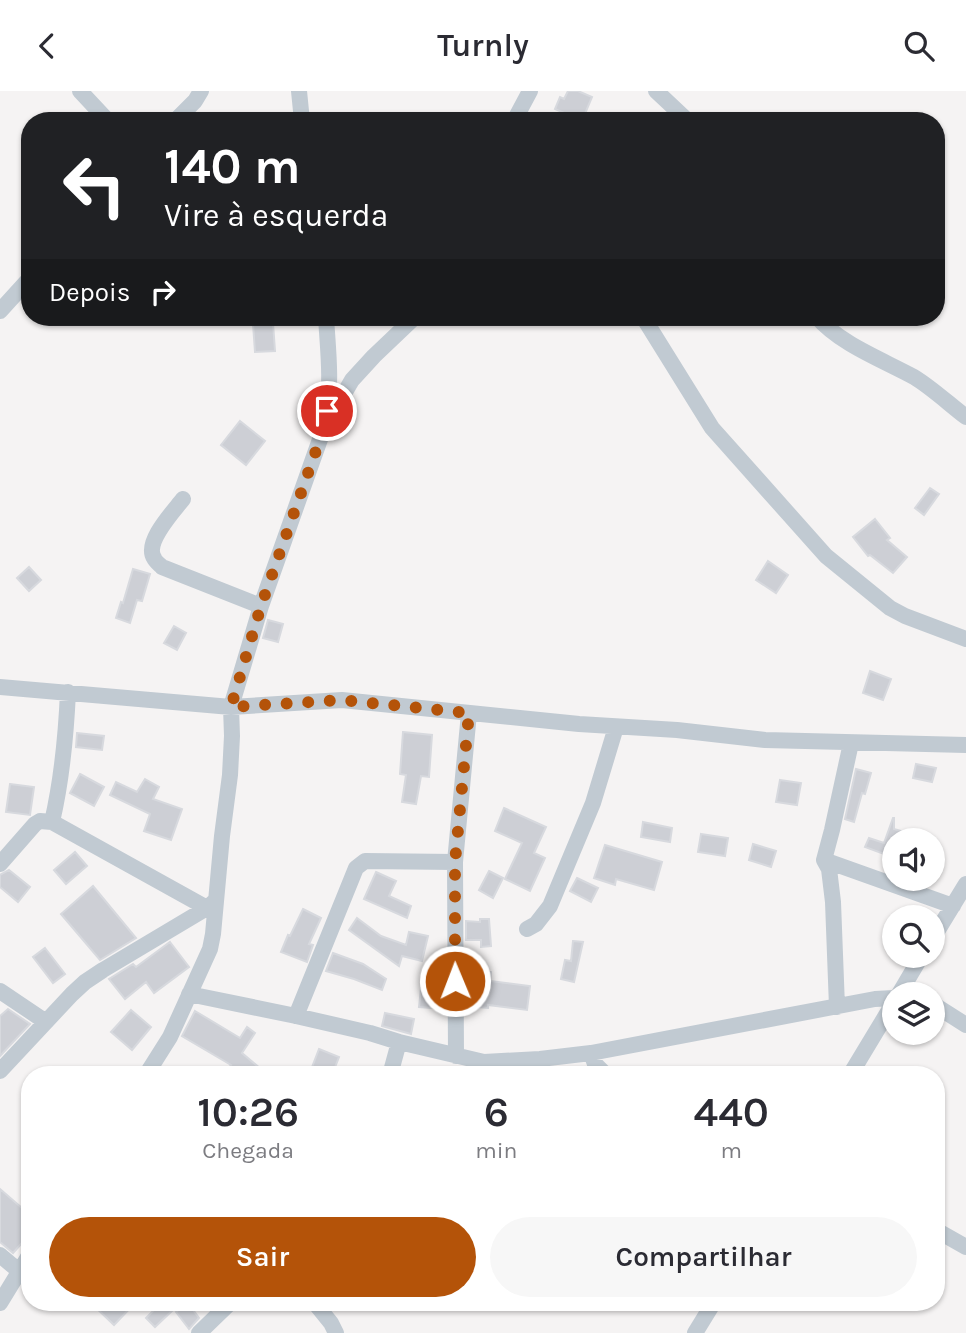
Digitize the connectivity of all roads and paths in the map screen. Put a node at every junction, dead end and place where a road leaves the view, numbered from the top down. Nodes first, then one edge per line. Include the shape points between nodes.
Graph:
1 (80, 91) edge
2 (201, 91) edge
3 (299, 91) edge
4 (530, 91) edge
5 (656, 91) edge
6 (100, 112) edge
7 (184, 112) edge
8 (301, 112) edge
9 (518, 112) edge
10 (678, 112) edge
11 (21, 288) edge
12 (0, 311) edge
13 (326, 326) edge
14 (406, 326) edge
15 (649, 326) edge
16 (826, 326) edge
17 (966, 417) edge
18 (324, 428) junction
19 (183, 499) dead end
20 (261, 606) junction
21 (966, 639) edge
22 (0, 687) edge
23 (68, 692) junction
24 (231, 707) junction
25 (469, 713) junction
26 (616, 727) junction
27 (851, 743) junction
28 (966, 745) edge
29 (52, 822) junction
30 (824, 860) junction
31 (455, 862) junction
32 (0, 864) edge
33 (966, 884) edge
34 (212, 904) junction
35 (953, 906) junction
36 (945, 919) edge
37 (527, 929) dead end
38 (0, 991) edge
39 (189, 994) junction
40 (882, 998) edge
41 (836, 1007) junction
42 (945, 1012) edge
43 (296, 1016) junction
44 (46, 1022) junction
45 (966, 1025) edge
46 (882, 1026) edge
47 (399, 1042) junction
48 (591, 1053) junction
49 (456, 1056) junction
50 (152, 1066) edge
51 (392, 1066) edge
52 (478, 1066) edge
53 (495, 1066) edge
54 (597, 1066) edge
55 (856, 1066) edge
56 (0, 1070) edge
57 (945, 1235) edge
58 (966, 1247) edge
59 (0, 1255) edge
60 (21, 1268) edge
61 (19, 1271) junction
62 (0, 1303) edge
63 (222, 1311) edge
64 (321, 1311) edge
65 (709, 1311) edge
66 (199, 1333) edge
67 (336, 1333) edge
68 (695, 1333) edge

1 - 6 street
2 - 7 street
3 - 8 street
4 - 9 street
5 - 10 street
11 - 12 street
13 - 18 street via 330,393
14 - 18 street via 352,380
15 - 21 street via 712,428 826,556 890,608
16 - 17 street via 922,382
18 - 20 street
19 - 20 street via 154,539 154,560
20 - 24 street
22 - 23 street
23 - 24 street
23 - 29 street
24 - 25 street via 342,700
24 - 34 street via 230,775
25 - 26 street
25 - 31 street
26 - 27 street
26 - 37 street via 593,803 550,906 536,925
27 - 28 street
27 - 30 street
29 - 32 street via 35,824
29 - 34 street
30 - 35 street
30 - 41 street via 833,902
31 - 43 street via 365,861 356,868
31 - 49 street
33 - 35 street
34 - 39 street via 213,934
34 - 44 street via 103,969
35 - 36 street
38 - 44 street
39 - 43 street
39 - 50 street
40 - 41 street
41 - 48 street
42 - 45 street
43 - 47 street
44 - 56 street
46 - 55 street
47 - 49 street
47 - 51 street
48 - 53 street
48 - 54 street
49 - 52 street
57 - 58 street
59 - 61 street
60 - 61 street
61 - 62 street
63 - 66 street
64 - 67 street
65 - 68 street

